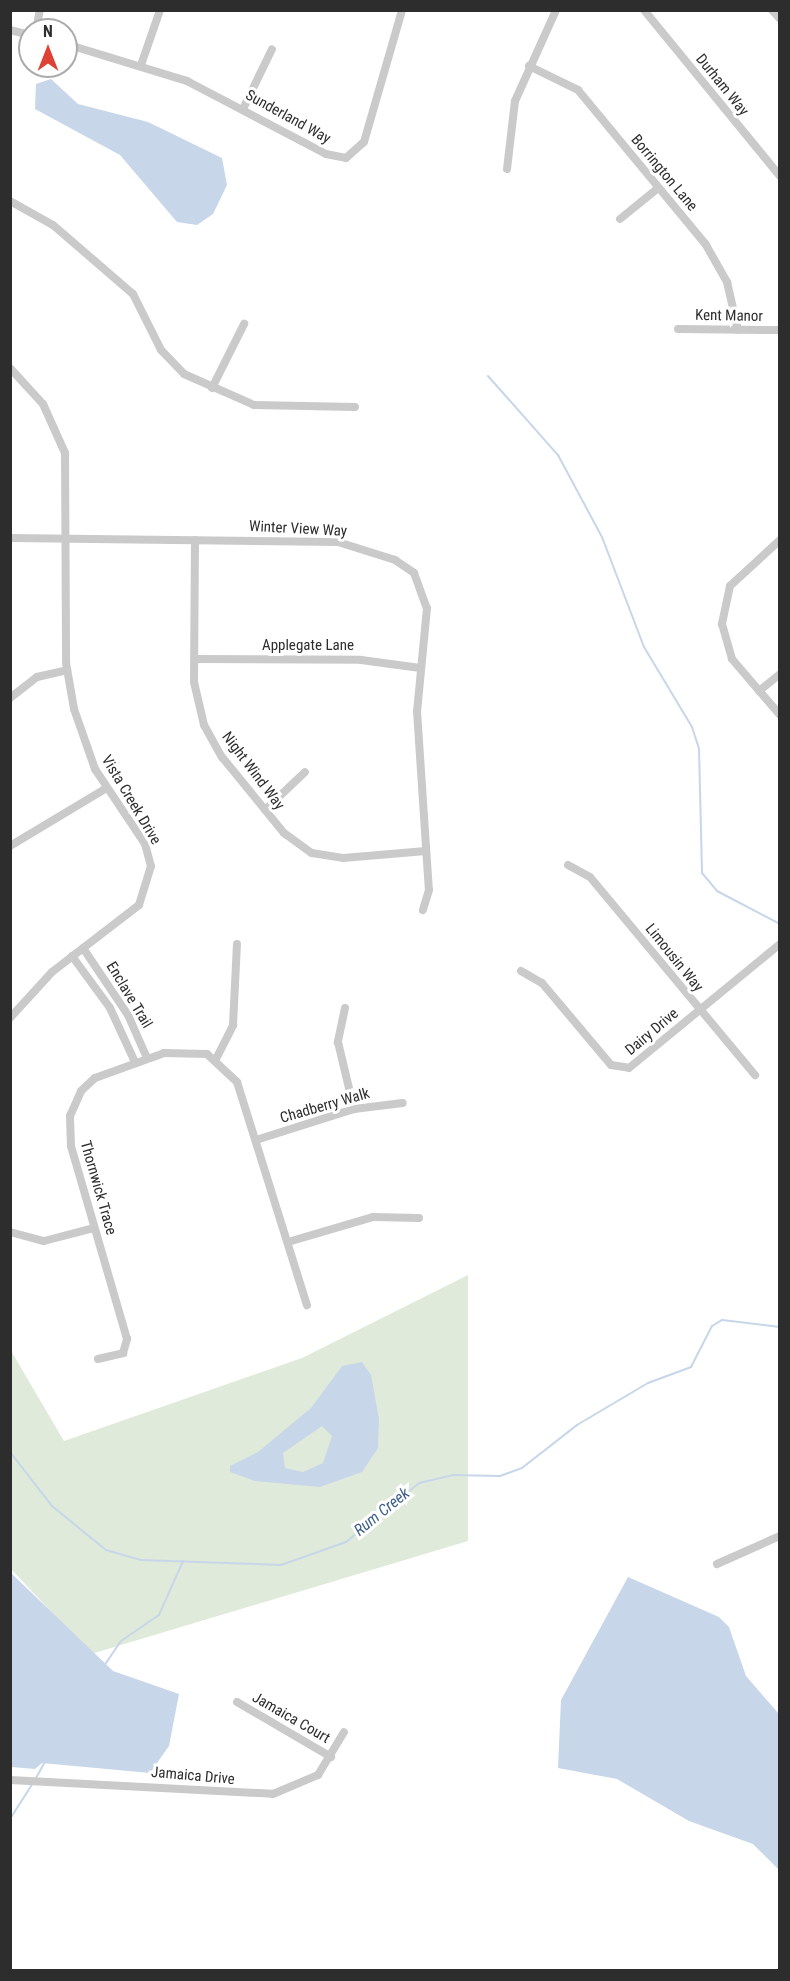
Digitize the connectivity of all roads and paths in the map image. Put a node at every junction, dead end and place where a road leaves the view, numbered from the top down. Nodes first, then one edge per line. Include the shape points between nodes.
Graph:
1 (160, 10) edge
2 (402, 10) edge
3 (556, 10) edge
4 (644, 10) edge
5 (772, 10) edge
6 (780, 19) edge
7 (78, 47) edge
8 (272, 49) dead end
9 (141, 65) junction
10 (529, 66) junction
11 (244, 107) junction
12 (507, 170) dead end
13 (780, 176) edge
14 (658, 188) junction
15 (10, 201) edge
16 (620, 219) dead end
17 (244, 324) dead end
18 (678, 329) dead end
19 (738, 330) junction
20 (780, 330) edge
21 (10, 368) edge
22 (212, 388) junction
23 (355, 407) dead end
24 (10, 538) edge
25 (68, 538) junction
26 (195, 540) junction
27 (780, 540) edge
28 (195, 659) junction
29 (420, 668) junction
30 (67, 670) junction
31 (780, 674) edge
32 (759, 691) junction
33 (10, 698) edge
34 (780, 716) edge
35 (305, 772) dead end
36 (105, 789) junction
37 (265, 810) junction
38 (10, 846) edge
39 (426, 851) junction
40 (568, 865) dead end
41 (423, 910) dead end
42 (237, 944) dead end
43 (780, 944) edge
44 (83, 948) junction
45 (72, 956) junction
46 (521, 971) dead end
47 (119, 1000) junction
48 (110, 1008) junction
49 (345, 1008) dead end
50 (699, 1010) junction
51 (10, 1018) edge
52 (147, 1058) junction
53 (216, 1059) junction
54 (135, 1062) junction
55 (755, 1075) dead end
56 (403, 1103) dead end
57 (354, 1109) junction
58 (256, 1140) junction
59 (419, 1218) dead end
60 (94, 1228) junction
61 (10, 1232) edge
62 (288, 1242) junction
63 (307, 1305) dead end
64 (98, 1359) dead end
65 (780, 1536) edge
66 (717, 1564) dead end
67 (237, 1702) dead end
68 (344, 1731) dead end
69 (331, 1756) junction
70 (10, 1780) edge

1 - 9 street
2 - 11 street, Sunderland Way via 364,142 355,153 331,156
3 - 10 street
4 - 13 street, Durham Way
5 - 6 street
7 - 9 street, Sunderland Way
8 - 11 street
9 - 11 street, Sunderland Way
10 - 12 street via 512,114
10 - 14 street, Borrington Lane via 578,90
14 - 16 street
14 - 19 street, Borrington Lane via 722,270
15 - 22 street via 53,225 125,286 139,302 167,359
17 - 22 street
18 - 19 street, Kent Manor
19 - 20 street, Kent Manor
21 - 25 street, Vista Creek Drive via 43,404 63,446
22 - 23 street via 259,406
24 - 25 street, Winter View Way
25 - 26 street, Winter View Way
25 - 30 street, Vista Creek Drive
26 - 28 street, Night Wind Way
26 - 29 street, Winter View Way via 338,542 405,565 418,577 427,602
27 - 32 street via 738,575 722,610 726,648
28 - 29 street, Applegate Lane via 361,660
28 - 37 street, Night Wind Way via 196,696 209,736
29 - 39 street, Winter View Way via 417,725
30 - 33 street via 37,677
30 - 36 street, Vista Creek Drive via 83,738
31 - 32 street
32 - 34 street
35 - 37 street
36 - 38 street
36 - 44 street, Vista Creek Drive via 148,849 151,879 139,905
37 - 39 street, Night Wind Way via 291,840 321,856
39 - 41 street, Winter View Way via 429,897
40 - 50 street, Limousin Way via 590,877
42 - 53 street via 233,1024
43 - 50 street, Dairy Drive
44 - 45 street, Vista Creek Drive
44 - 47 street, Enclave Trail
45 - 48 street, Enclave Trail
45 - 51 street, Vista Creek Drive
46 - 50 street, Dairy Drive via 542,983 616,1068 629,1068
47 - 48 street
47 - 52 street, Enclave Trail
48 - 54 street, Enclave Trail
49 - 57 street via 338,1042
50 - 55 street, Limousin Way
52 - 53 street, Thornwick Trace via 187,1050
52 - 54 street, Thornwick Trace
53 - 58 street via 239,1086
54 - 60 street, Thornwick Trace via 88,1083 70,1116 71,1146
56 - 57 street, Chadberry Walk
57 - 58 street, Chadberry Walk
58 - 62 street
59 - 62 street via 373,1217
60 - 61 street via 44,1241
60 - 64 street, Thornwick Trace via 127,1339 123,1353
62 - 63 street
65 - 66 street
67 - 69 street, Jamaica Court
68 - 69 street, Jamaica Drive
69 - 70 street, Jamaica Drive via 304,1785 273,1794

